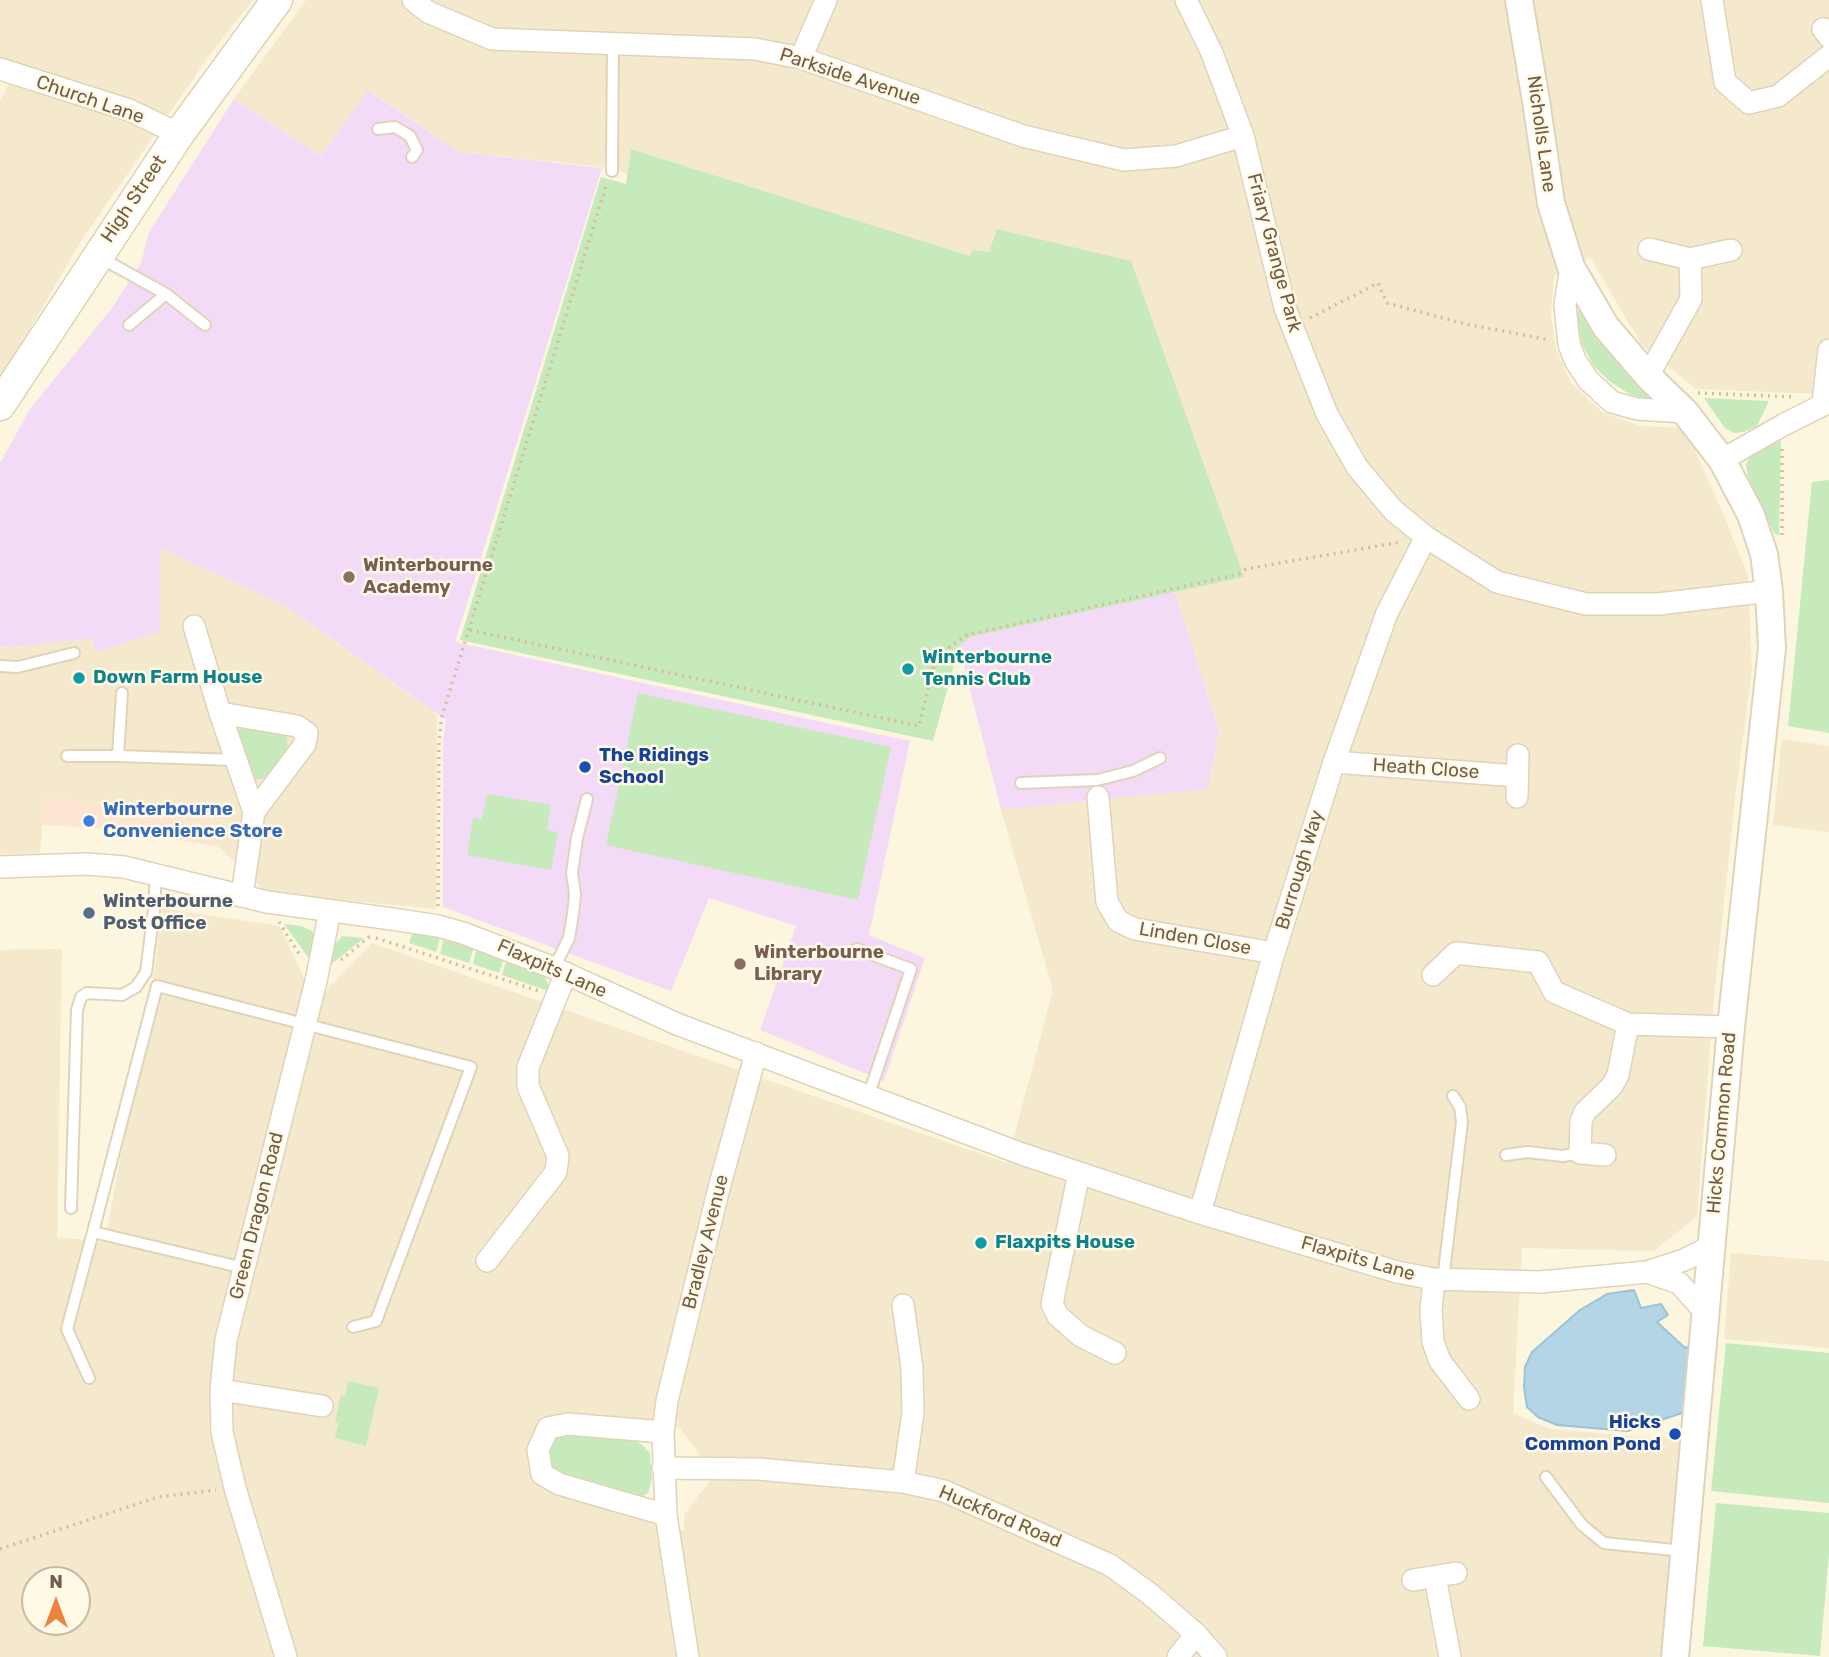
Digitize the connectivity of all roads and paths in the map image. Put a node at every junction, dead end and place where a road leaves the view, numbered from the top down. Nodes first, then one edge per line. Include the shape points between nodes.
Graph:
1 (277, 0) edge
2 (412, 0) edge
3 (826, 0) edge
4 (1186, 0) edge
5 (1518, 0) edge
6 (1712, 0) edge
7 (612, 43) junction
8 (1829, 57) edge
9 (801, 58) junction
10 (0, 69) edge
11 (378, 129) dead end
12 (179, 134) junction
13 (1243, 136) junction
14 (412, 156) dead end
15 (612, 171) joint
16 (1649, 249) dead end
17 (1731, 250) dead end
18 (97, 255) junction
19 (1690, 259) junction
20 (1571, 267) junction
21 (166, 294) junction
22 (129, 325) dead end
23 (205, 325) dead end
24 (1293, 327) junction
25 (1569, 344) junction
26 (1829, 350) edge
27 (1656, 384) junction
28 (1826, 403) edge
29 (0, 405) edge
30 (1685, 412) junction
31 (1783, 425) junction
32 (1722, 460) junction
33 (1426, 537) junction
34 (1763, 554) junction
35 (1769, 591) junction
36 (194, 626) dead end
37 (470, 630) junction
38 (74, 653) dead end
39 (0, 666) edge
40 (122, 693) dead end
41 (220, 713) junction
42 (67, 756) dead end
43 (118, 756) junction
44 (1160, 758) dead end
45 (236, 760) junction
46 (1334, 762) junction
47 (1517, 776) dead end
48 (1021, 783) dead end
49 (1098, 788) junction
50 (587, 799) dead end
51 (254, 812) junction
52 (0, 867) edge
53 (156, 874) junction
54 (242, 896) junction
55 (328, 922) junction
56 (438, 926) junction
57 (857, 949) dead end
58 (1274, 953) junction
59 (560, 971) junction
60 (1433, 975) dead end
61 (557, 997) junction
62 (305, 1024) junction
63 (1628, 1024) junction
64 (1731, 1027) junction
65 (756, 1054) junction
66 (1452, 1096) dead end
67 (867, 1097) junction
68 (1580, 1153) junction
69 (1506, 1155) dead end
70 (1605, 1155) dead end
71 (1079, 1173) junction
72 (71, 1208) dead end
73 (1200, 1213) junction
74 (93, 1232) junction
75 (1710, 1247) junction
76 (487, 1261) dead end
77 (244, 1268) junction
78 (1647, 1272) junction
79 (1439, 1279) junction
80 (1705, 1312) junction
81 (898, 1318) dead end
82 (353, 1327) dead end
83 (1115, 1353) dead end
84 (89, 1378) dead end
85 (220, 1390) junction
86 (1469, 1399) dead end
87 (321, 1406) dead end
88 (663, 1432) junction
89 (663, 1468) junction
90 (1546, 1477) dead end
91 (903, 1482) junction
92 (236, 1488) junction
93 (666, 1515) junction
94 (0, 1549) edge
95 (1684, 1551) junction
96 (1413, 1580) dead end
97 (1196, 1634) junction
98 (286, 1657) edge
99 (688, 1657) edge
100 (1178, 1657) edge
101 (1216, 1657) edge
102 (1450, 1657) edge
103 (1675, 1657) edge

1 - 12 main road, High Street
2 - 7 street, Parkside Avenue via 428,12 492,39
3 - 9 street
4 - 13 street, Friary Grange Park
5 - 20 street, Nicholls Lane via 1551,203
6 - 8 street via 1725,82 1749,103 1778,96
7 - 9 street, Parkside Avenue via 755,49
7 - 15 lane
9 - 13 street, Parkside Avenue via 1023,136 1124,160 1176,156
10 - 12 street, Church Lane via 129,110
11 - 14 lane via 395,127 410,136 417,150
12 - 18 main road, High Street
13 - 24 street, Friary Grange Park
15 - 37 path
16 - 19 street
17 - 19 street
18 - 21 lane
18 - 29 main road, High Street
19 - 27 street via 1691,299
20 - 25 street, Nicholls Lane via 1565,305
20 - 27 street, Nicholls Lane via 1606,327
21 - 22 lane
21 - 23 lane
24 - 25 path via 1378,284 1387,303
24 - 33 street, Friary Grange Park via 1327,414 1357,467 1393,510
25 - 30 street, Nicholls Lane via 1588,380 1612,402 1637,409
26 - 28 street
27 - 28 path
27 - 30 street, Nicholls Lane
28 - 31 street
30 - 32 street, Nicholls Lane
31 - 32 street
31 - 34 path via 1782,537
32 - 34 street, Nicholls Lane via 1751,515
33 - 35 street, Friary Grange Park via 1497,582 1586,604 1658,604
33 - 37 path via 1246,569 967,635 936,656 919,726
33 - 46 street, Burrough Way via 1387,613
34 - 35 street, Nicholls Lane
35 - 64 street, Hicks Common Road via 1772,649
36 - 41 street
37 - 56 path via 442,716 439,740
38 - 39 lane via 18,667
40 - 43 lane
41 - 45 street
41 - 51 street via 297,726 307,733 305,744
42 - 43 lane
43 - 45 lane
44 - 49 lane
45 - 51 street
46 - 47 street, Heath Close
46 - 58 street, Burrough Way
48 - 49 lane
49 - 58 street, Linden Close via 1107,902 1118,921 1135,929
50 - 59 lane via 572,873 575,894 569,939
51 - 54 street
52 - 53 street, Flaxpits Lane via 88,864
53 - 54 street, Flaxpits Lane
53 - 72 lane via 146,972 136,987 122,995 87,993 76,1010
54 - 55 street, Flaxpits Lane
55 - 56 street, Flaxpits Lane
55 - 61 path
55 - 62 street, Green Dragon Road
56 - 59 street, Flaxpits Lane
57 - 67 lane via 911,969
58 - 73 street, Burrough Way
59 - 61 street
59 - 65 street, Flaxpits Lane
60 - 63 street via 1456,953 1538,962 1554,992
61 - 76 street via 528,1067 528,1086 558,1156 556,1172
62 - 74 lane via 157,986
62 - 77 street, Green Dragon Road
62 - 82 lane via 471,1067 376,1321
63 - 64 street
63 - 68 street via 1618,1075 1581,1121
64 - 75 street, Hicks Common Road
65 - 67 street, Flaxpits Lane
65 - 88 street, Bradley Avenue via 706,1241
66 - 79 lane via 1460,1107 1462,1122
67 - 71 street, Flaxpits Lane
68 - 69 lane
68 - 70 street
71 - 73 street, Flaxpits Lane
71 - 83 street via 1052,1304 1058,1316 1081,1336
73 - 79 street, Flaxpits Lane via 1397,1272
74 - 77 lane
74 - 84 lane via 66,1329
75 - 78 street, Flaxpits Lane
75 - 80 street, Hicks Common Road
77 - 85 street, Green Dragon Road via 226,1340
78 - 79 street, Flaxpits Lane via 1540,1282
78 - 80 street, Flaxpits Lane via 1679,1283
79 - 86 street via 1431,1310 1433,1342 1440,1361
80 - 95 street, Hicks Common Road
81 - 91 street via 912,1368 913,1413
85 - 87 street
85 - 92 street, Green Dragon Road via 222,1432
88 - 89 street, Bradley Avenue
88 - 93 street via 568,1423 548,1428 538,1450 542,1474 559,1485
89 - 91 street, Huckford Road via 758,1469
89 - 93 street, Bradley Avenue
90 - 95 lane via 1582,1525 1604,1543
91 - 97 street, Huckford Road via 944,1491 1110,1565
92 - 94 path via 158,1497
92 - 98 street, Green Dragon Road
93 - 99 street, Bradley Avenue
95 - 103 street, Hicks Common Road
96 - 102 street via 1446,1575
97 - 100 street
97 - 101 street, Huckford Road

